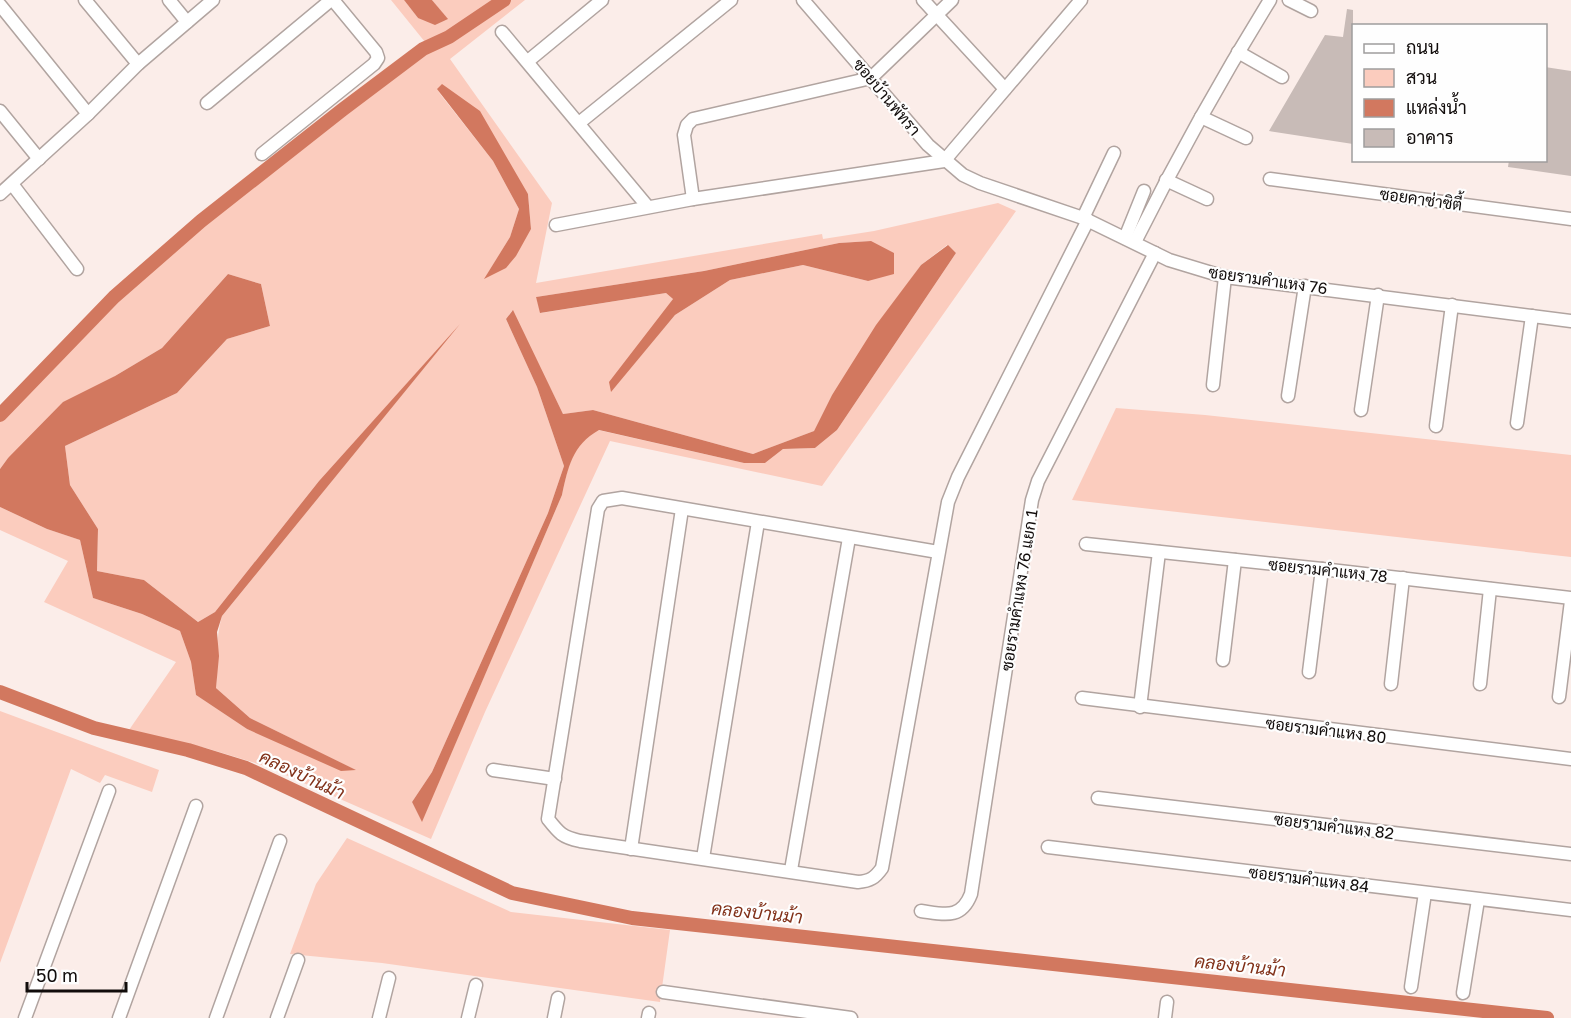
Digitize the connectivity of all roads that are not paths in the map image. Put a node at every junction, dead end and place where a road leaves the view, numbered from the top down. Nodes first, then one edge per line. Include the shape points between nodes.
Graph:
1 (85, 0) edge
2 (169, 0) edge
3 (213, 0) edge
4 (332, 0) edge
5 (602, 0) edge
6 (731, 0) edge
7 (803, 0) edge
8 (923, 0) edge
9 (952, 0) edge
10 (1080, 0) edge
11 (1270, 0) edge
12 (1289, 0) edge
13 (0, 5) edge
14 (1311, 11) dead end
15 (937, 16) junction
16 (187, 22) junction
17 (502, 32) dead end
18 (1238, 52) junction
19 (528, 61) junction
20 (138, 64) junction
21 (1282, 77) dead end
22 (871, 78) junction
23 (1005, 89) junction
24 (207, 103) dead end
25 (0, 111) edge
26 (88, 114) junction
27 (1202, 117) junction
28 (579, 123) junction
29 (1246, 138) dead end
30 (1114, 153) dead end
31 (262, 154) dead end
32 (39, 159) junction
33 (944, 161) junction
34 (1270, 179) dead end
35 (1166, 180) junction
36 (980, 183) joint
37 (12, 184) junction
38 (1144, 191) dead end
39 (0, 194) edge
40 (693, 199) junction
41 (1207, 199) dead end
42 (648, 207) junction
43 (1086, 219) junction
44 (1571, 219) edge
45 (556, 225) dead end
46 (1130, 240) junction
47 (1155, 252) junction
48 (78, 269) dead end
49 (1226, 277) junction
50 (1305, 286) junction
51 (1378, 296) junction
52 (1452, 305) junction
53 (1532, 316) junction
54 (1571, 321) edge
55 (1213, 385) dead end
56 (1288, 396) dead end
57 (1361, 410) dead end
58 (1517, 423) dead end
59 (1436, 426) dead end
60 (682, 509) junction
61 (758, 522) junction
62 (849, 538) junction
63 (1086, 544) dead end
64 (938, 552) junction
65 (1159, 552) junction
66 (1235, 560) junction
67 (1322, 569) junction
68 (1403, 578) junction
69 (1490, 589) junction
70 (1571, 599) edge
71 (1222, 660) dead end
72 (1309, 672) dead end
73 (1391, 684) dead end
74 (1480, 684) dead end
75 (1559, 698) dead end
76 (1082, 699) dead end
77 (1140, 707) junction
78 (1571, 759) edge
79 (493, 770) dead end
80 (555, 779) junction
81 (109, 791) dead end
82 (1098, 798) dead end
83 (196, 806) dead end
84 (280, 841) dead end
85 (1048, 847) dead end
86 (631, 849) junction
87 (1571, 854) edge
88 (703, 858) junction
89 (791, 870) junction
90 (1425, 894) junction
91 (1478, 900) junction
92 (1571, 910) edge
93 (921, 911) dead end
94 (298, 960) dead end
95 (389, 978) dead end
96 (476, 985) dead end
97 (1412, 987) dead end
98 (663, 993) dead end
99 (1463, 993) dead end
100 (558, 998) dead end
101 (1167, 1002) dead end
102 (25, 1018) edge
103 (119, 1018) edge
104 (216, 1018) edge
105 (277, 1018) edge
106 (379, 1018) edge
107 (468, 1018) edge
108 (554, 1018) edge
109 (850, 1018) edge
110 (1165, 1018) edge

1 - 20 street
2 - 16 street
3 - 16 street
4 - 24 street
4 - 31 street via 378,58
5 - 19 street
6 - 28 street
7 - 22 street, ซอยบ้านพัทรา
8 - 15 street
9 - 15 street
10 - 23 street
11 - 18 street
12 - 14 street
13 - 26 street
15 - 22 street
15 - 23 street
16 - 20 street
17 - 19 street
18 - 21 street
18 - 27 street
19 - 28 street
20 - 26 street
22 - 33 street, ซอยบ้านพัทรา
22 - 40 street via 693,118 684,135
23 - 33 street
25 - 32 street
26 - 32 street
27 - 29 street
27 - 35 street
28 - 42 street
30 - 43 street
32 - 37 street
33 - 36 street, ซอยบ้านพัทรา
33 - 40 street
34 - 44 street, ซอยคาซ่าซิตี้
35 - 41 street
35 - 46 street
36 - 43 street, ซอยรามคำแหง 76
37 - 39 street
37 - 48 street
38 - 46 street
40 - 42 street
42 - 45 street
43 - 46 street, ซอยรามคำแหง 76
43 - 64 street via 958,477 948,502
46 - 47 street, ซอยรามคำแหง 76
47 - 49 street, ซอยรามคำแหง 76
47 - 93 street, ซอยรามคำแหง 76 แยก 1 via 1032,500 967,906 955,913
49 - 50 street, ซอยรามคำแหง 76
49 - 55 street
50 - 51 street, ซอยรามคำแหง 76
50 - 56 street
51 - 52 street, ซอยรามคำแหง 76
51 - 57 street
52 - 53 street, ซอยรามคำแหง 76
52 - 59 street
53 - 54 street, ซอยรามคำแหง 76
53 - 58 street
60 - 61 street
60 - 80 street via 614,498 603,501 598,510
60 - 86 street
61 - 62 street
61 - 88 street
62 - 64 street
62 - 89 street
63 - 65 street, ซอยรามคำแหง 78
64 - 89 street via 882,868 876,876 858,882
65 - 66 street, ซอยรามคำแหง 78
65 - 77 street
66 - 67 street, ซอยรามคำแหง 78
66 - 71 street
67 - 68 street, ซอยรามคำแหง 78
67 - 72 street
68 - 69 street, ซอยรามคำแหง 78
68 - 73 street
69 - 70 street, ซอยรามคำแหง 78
69 - 74 street
70 - 75 street
76 - 77 street, ซอยรามคำแหง 80
77 - 78 street, ซอยรามคำแหง 80
79 - 80 street
80 - 86 street via 548,819 560,834
81 - 102 street
82 - 87 street, ซอยรามคำแหง 82
83 - 103 street
84 - 104 street
85 - 90 street, ซอยรามคำแหง 84
86 - 88 street
88 - 89 street
90 - 91 street, ซอยรามคำแหง 84
90 - 97 street
91 - 92 street, ซอยรามคำแหง 84
91 - 99 street
94 - 105 street
95 - 106 street
96 - 107 street
98 - 109 street
100 - 108 street
101 - 110 street

